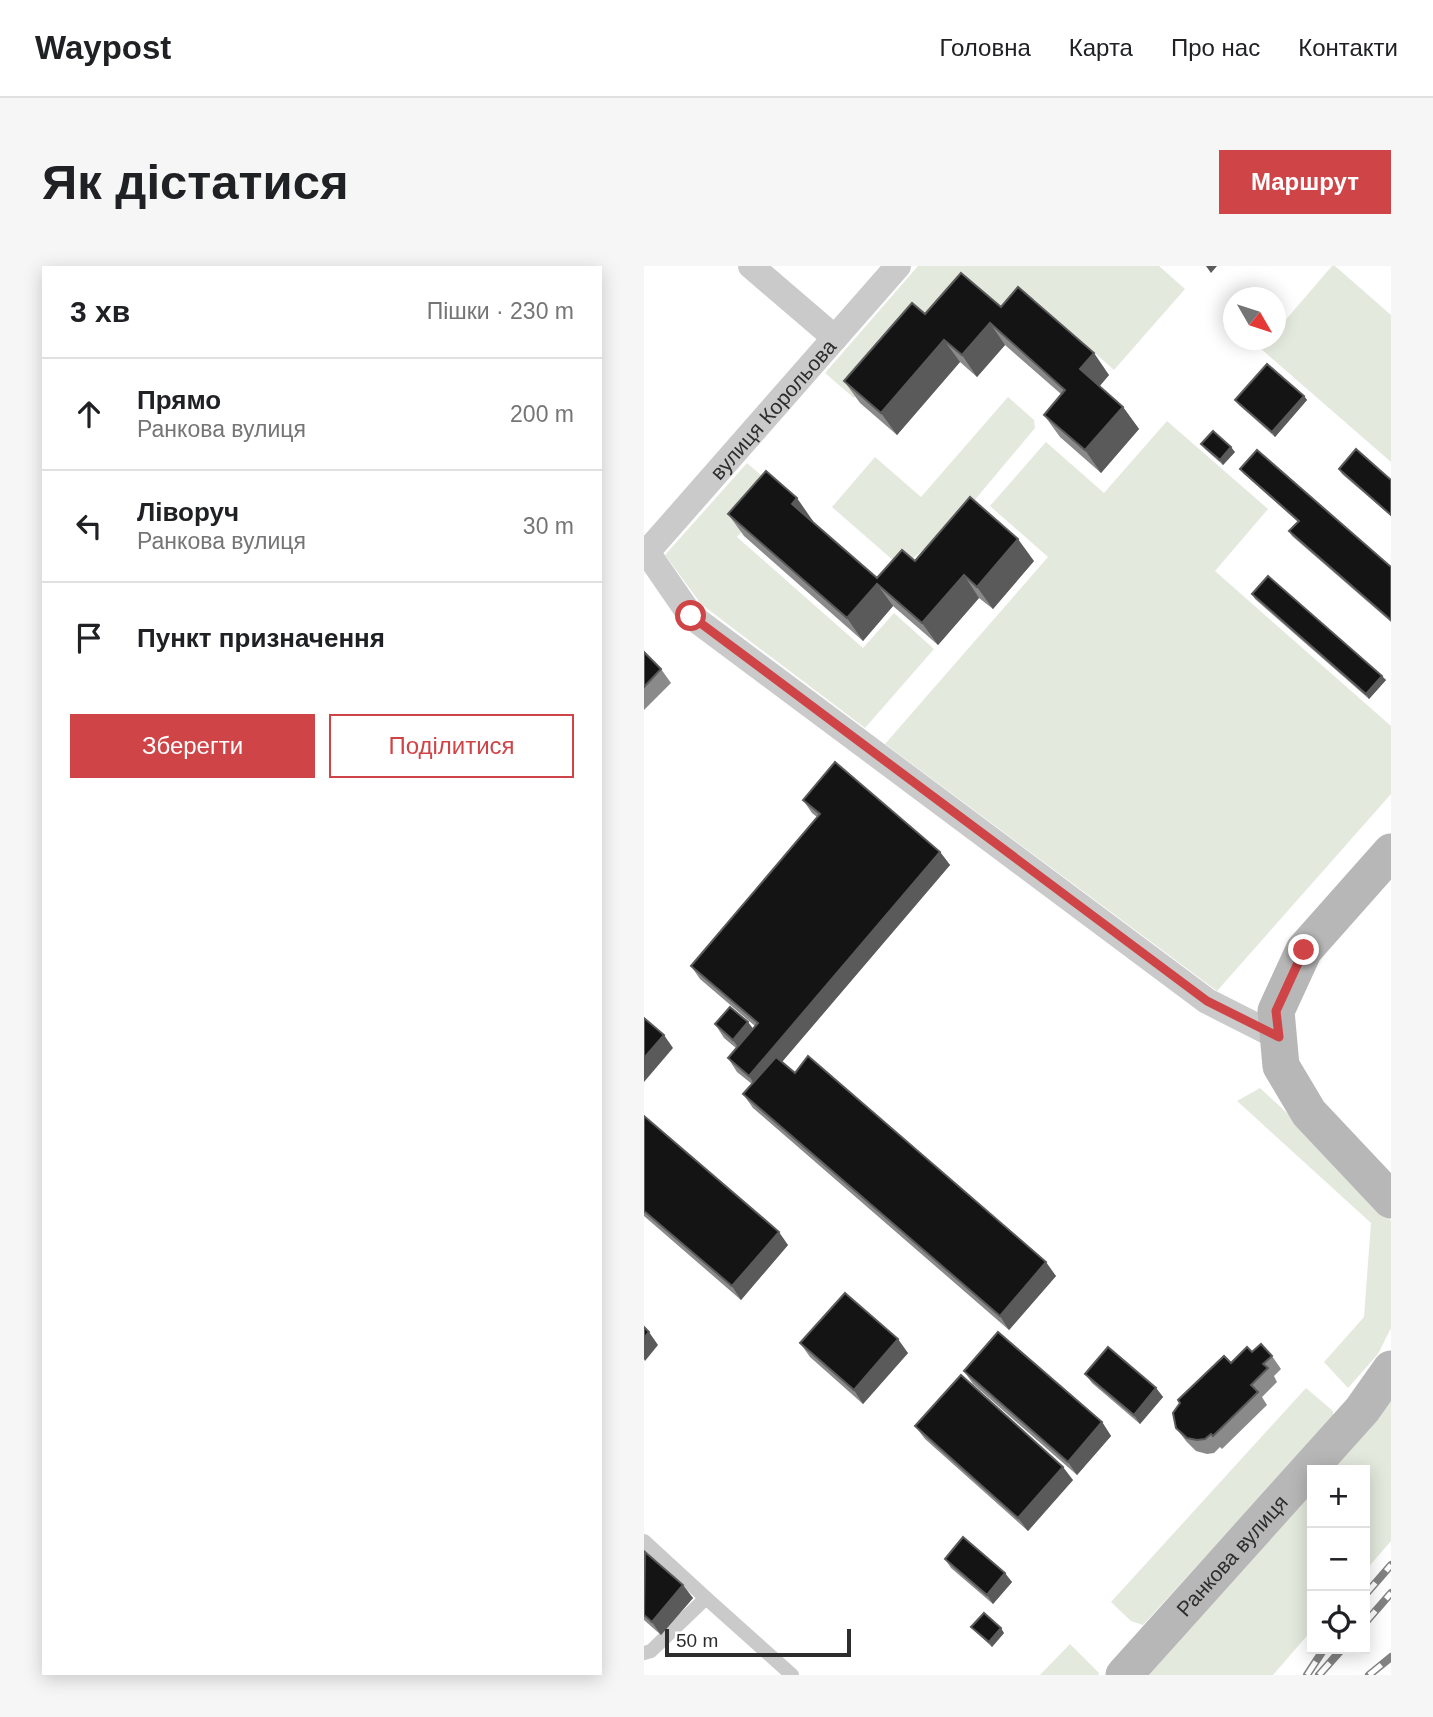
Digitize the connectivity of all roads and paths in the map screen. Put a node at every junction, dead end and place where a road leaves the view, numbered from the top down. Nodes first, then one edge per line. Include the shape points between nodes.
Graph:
1 (751, 266) edge
2 (898, 266) edge
3 (835, 338) junction
4 (646, 549) edge
5 (1391, 852) edge
6 (1279, 1037) junction
7 (1391, 1200) edge
8 (1391, 1369) edge
9 (644, 1541) edge
10 (706, 1598) junction
11 (644, 1653) edge
12 (792, 1675) edge
13 (1124, 1675) edge

1 - 3 street
2 - 3 street, вулиця Корольова
3 - 4 street, вулиця Корольова
4 - 6 street via 691,616 1207,1001
5 - 6 street via 1304,950 1276,1011
6 - 7 street via 1281,1066 1309,1113
8 - 13 street, Ранкова вулиця via 1362,1410
9 - 10 lane
10 - 11 lane
10 - 12 lane

